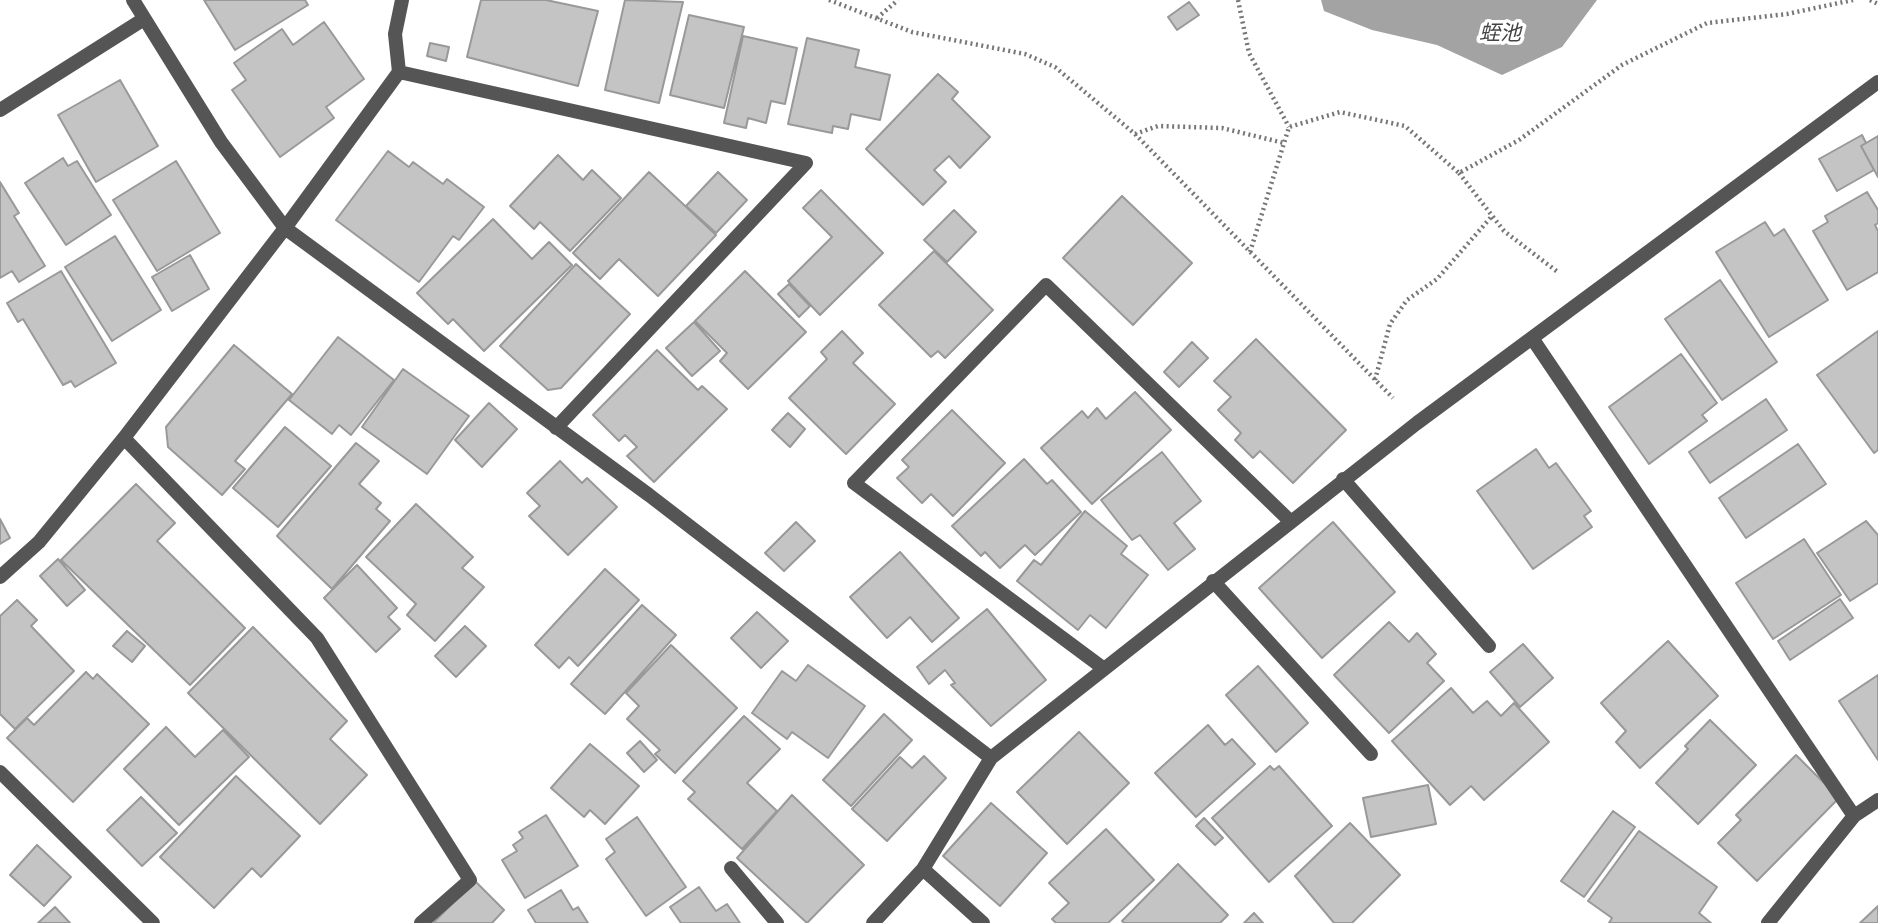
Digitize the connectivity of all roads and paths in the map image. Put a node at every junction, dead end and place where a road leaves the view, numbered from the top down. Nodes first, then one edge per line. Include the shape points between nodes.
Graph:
1 (133, 0) edge
2 (402, 0) edge
3 (829, 0) edge
4 (898, 0) edge
5 (1238, 0) edge
6 (1853, 0) edge
7 (1870, 0) edge
8 (1878, 4) edge
9 (877, 18) junction
10 (144, 19) junction
11 (398, 72) junction
12 (1878, 82) edge
13 (0, 110) edge
14 (1289, 127) junction
15 (1135, 134) junction
16 (1284, 144) junction
17 (1459, 173) junction
18 (1492, 216) junction
19 (285, 228) junction
20 (1250, 252) junction
21 (1589, 295) junction
22 (1532, 338) junction
23 (1375, 380) junction
24 (1417, 422) junction
25 (556, 428) junction
26 (124, 438) junction
27 (1343, 479) junction
28 (1289, 520) junction
29 (0, 577) edge
30 (1213, 581) junction
31 (1489, 646) dead end
32 (1103, 668) junction
33 (1371, 754) dead end
34 (991, 758) junction
35 (0, 772) edge
36 (1878, 800) edge
37 (1854, 816) junction
38 (731, 868) dead end
39 (923, 869) junction
40 (153, 923) edge
41 (421, 923) edge
42 (777, 923) edge
43 (873, 923) edge
44 (983, 923) edge
45 (1768, 923) edge

1 - 10 street
2 - 11 street via 395,34
3 - 9 path
4 - 9 path
5 - 14 path via 1249,54
6 - 17 path via 1787,14 1707,23 1622,65 1519,141
7 - 8 path
9 - 15 path via 912,32 1025,54 1055,67
10 - 13 street
10 - 19 street via 222,142
11 - 19 street
11 - 25 street via 806,163
12 - 21 street
14 - 16 path
14 - 17 path via 1340,112 1405,126
15 - 16 path via 1158,126 1222,128
15 - 20 path
16 - 20 path
17 - 18 path
18 - 21 path via 1504,231
18 - 23 path via 1437,279 1407,300 1390,324
19 - 25 street
19 - 26 street
20 - 23 path
21 - 22 street
22 - 24 street
22 - 37 street
23 - 24 path
24 - 27 street
25 - 34 street
26 - 29 street via 39,542
26 - 41 street via 317,638 470,880
27 - 28 street
27 - 31 street
28 - 30 street
28 - 32 street via 1046,285 854,483
30 - 32 street
30 - 33 street
32 - 34 street
34 - 39 street
35 - 40 street
36 - 37 street
37 - 45 street
38 - 42 street
39 - 43 street
39 - 44 street

